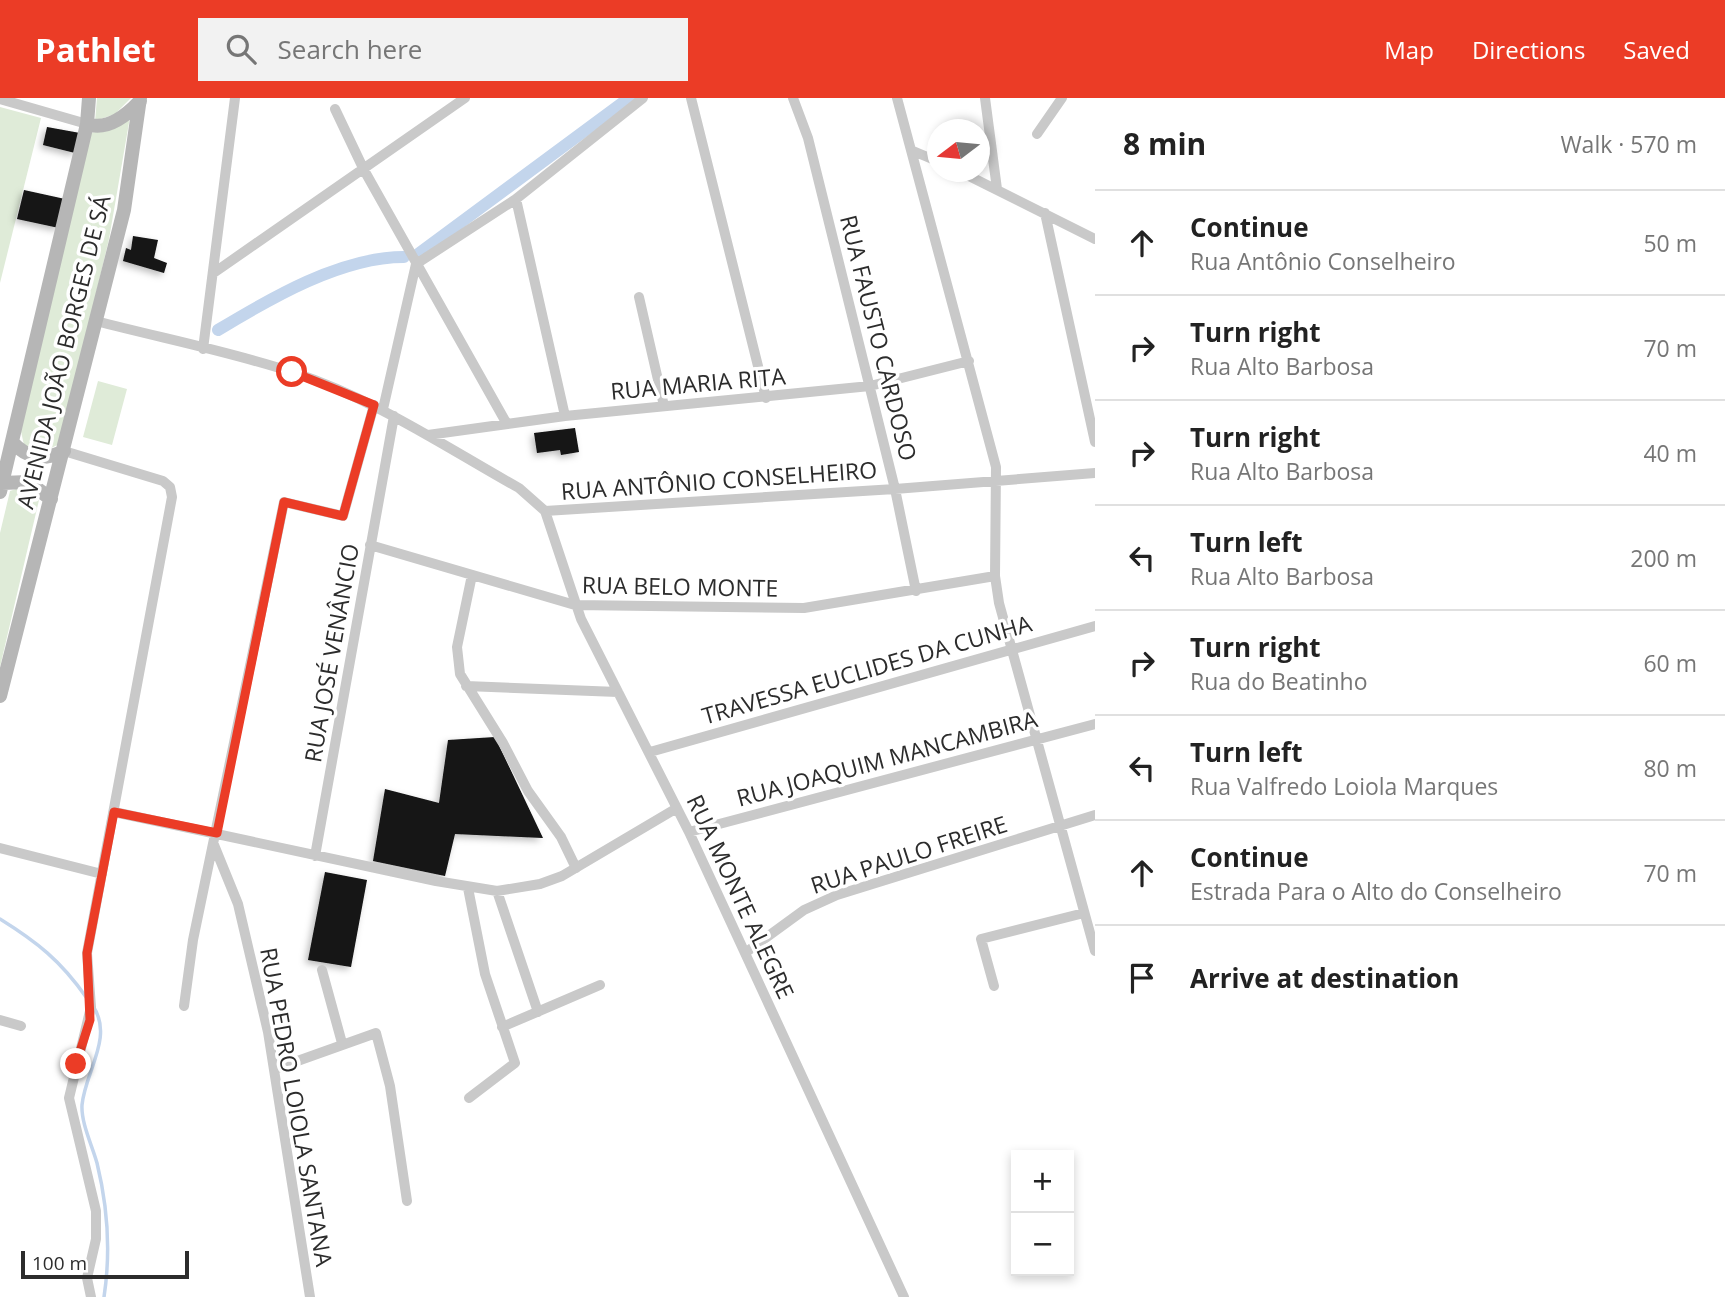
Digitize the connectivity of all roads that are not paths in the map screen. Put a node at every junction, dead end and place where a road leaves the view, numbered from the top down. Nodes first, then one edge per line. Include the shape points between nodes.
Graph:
1 (89, 98) edge
2 (235, 98) edge
3 (465, 98) edge
4 (643, 98) edge
5 (691, 98) edge
6 (793, 98) edge
7 (897, 98) edge
8 (985, 98) edge
9 (1062, 98) edge
10 (0, 99) edge
11 (140, 99) edge
12 (335, 109) dead end
13 (86, 124) junction
14 (1037, 134) dead end
15 (913, 151) junction
16 (927, 157) edge
17 (364, 170) junction
18 (982, 182) edge
19 (997, 189) junction
20 (516, 199) junction
21 (1045, 213) junction
22 (1095, 239) edge
23 (416, 264) junction
24 (215, 272) junction
25 (639, 297) dead end
26 (96, 321) junction
27 (203, 349) junction
28 (969, 361) junction
29 (870, 386) junction
30 (766, 398) junction
31 (664, 406) junction
32 (379, 407) junction
33 (394, 416) junction
34 (565, 416) junction
35 (507, 424) junction
36 (428, 435) junction
37 (12, 442) junction
38 (1095, 442) edge
39 (64, 452) junction
40 (1095, 473) edge
41 (998, 481) junction
42 (1, 488) edge
43 (895, 489) junction
44 (51, 499) junction
45 (545, 511) junction
46 (370, 545) junction
47 (472, 575) junction
48 (995, 576) junction
49 (916, 591) junction
50 (575, 605) junction
51 (1095, 626) edge
52 (1011, 649) junction
53 (466, 686) junction
54 (618, 692) junction
55 (0, 696) edge
56 (1095, 724) edge
57 (1037, 739) junction
58 (650, 752) junction
59 (677, 808) junction
60 (114, 812) junction
61 (1095, 815) edge
62 (1061, 827) junction
63 (689, 832) junction
64 (217, 833) junction
65 (214, 845) junction
66 (0, 848) edge
67 (315, 856) junction
68 (576, 868) junction
69 (102, 874) junction
70 (468, 888) junction
71 (497, 891) junction
72 (1084, 913) junction
73 (1095, 951) edge
74 (746, 953) junction
75 (322, 970) dead end
76 (600, 985) dead end
77 (994, 986) dead end
78 (184, 1006) dead end
79 (538, 1012) junction
80 (0, 1020) edge
81 (21, 1027) dead end
82 (502, 1027) junction
83 (342, 1043) junction
84 (275, 1069) junction
85 (469, 1098) dead end
86 (407, 1201) dead end
87 (90, 1297) edge
88 (310, 1297) edge
89 (904, 1297) edge

1 - 13 main road, AVENIDA JOÃO BORGES DE SÁ
2 - 24 street
3 - 17 street
4 - 20 street
5 - 30 street
6 - 29 street, RUA FAUSTO CARDOSO via 808,138
7 - 15 street
8 - 19 street
9 - 14 street
10 - 13 street
11 - 13 main road via 114,121 102,126
11 - 26 main road, AVENIDA JOÃO BORGES DE SÁ via 124,210
12 - 17 street
13 - 37 main road, AVENIDA JOÃO BORGES DE SÁ
15 - 16 street
15 - 28 street
17 - 23 street
17 - 24 street
18 - 19 street
19 - 21 street
20 - 23 street
20 - 34 street
21 - 22 street
21 - 38 street
23 - 32 street
23 - 35 street
24 - 27 street
25 - 31 street
26 - 27 street, RUA ANTÔNIO CONSELHEIRO
26 - 39 main road, AVENIDA JOÃO BORGES DE SÁ
27 - 32 street, RUA ANTÔNIO CONSELHEIRO via 292,372
28 - 29 street, RUA MARIA RITA
28 - 41 street
29 - 30 street, RUA MARIA RITA
29 - 43 street, RUA FAUSTO CARDOSO
30 - 31 street, RUA MARIA RITA
31 - 34 street, RUA MARIA RITA
32 - 33 street, RUA ANTÔNIO CONSELHEIRO
32 - 64 street via 343,516 284,502
33 - 36 street, RUA ANTÔNIO CONSELHEIRO
33 - 46 street, RUA JOSÉ VENÂNCIO
34 - 35 street, RUA MARIA RITA
35 - 36 street, RUA MARIA RITA
36 - 45 street, RUA ANTÔNIO CONSELHEIRO via 519,488
37 - 39 main road via 32,457
37 - 42 main road, AVENIDA JOÃO BORGES DE SÁ
39 - 44 main road, AVENIDA JOÃO BORGES DE SÁ
39 - 60 street via 167,483 172,497
40 - 41 street, RUA ANTÔNIO CONSELHEIRO
41 - 43 street, RUA ANTÔNIO CONSELHEIRO
41 - 48 street
42 - 44 main road via 28,482
43 - 45 street, RUA ANTÔNIO CONSELHEIRO
43 - 49 street, RUA FAUSTO CARDOSO
44 - 55 main road, AVENIDA JOÃO BORGES DE SÁ
45 - 50 street, RUA MONTE ALEGRE
46 - 47 street, RUA BELO MONTE
46 - 67 street, RUA JOSÉ VENÂNCIO
47 - 50 street, RUA BELO MONTE
47 - 53 street via 457,647
48 - 49 street, RUA BELO MONTE
48 - 52 street
49 - 50 street, RUA BELO MONTE via 804,608
50 - 54 street, RUA MONTE ALEGRE
51 - 52 street, TRAVESSA EUCLIDES DA CUNHA
52 - 57 street
52 - 58 street, TRAVESSA EUCLIDES DA CUNHA
53 - 54 street
53 - 68 street
54 - 58 street, RUA MONTE ALEGRE
56 - 57 street, RUA JOAQUIM MANCAMBIRA
57 - 62 street
57 - 63 street, RUA JOAQUIM MANCAMBIRA
58 - 59 street, RUA MONTE ALEGRE
59 - 63 street, RUA MONTE ALEGRE
59 - 68 street
60 - 64 street
60 - 69 street
61 - 62 street, RUA PAULO FREIRE
62 - 72 street
62 - 74 street, RUA PAULO FREIRE via 820,902
63 - 74 street, RUA MONTE ALEGRE
64 - 65 street
64 - 67 street
65 - 78 street
65 - 84 street, RUA PEDRO LOIOLA SANTANA via 238,904
66 - 69 street
67 - 70 street
68 - 71 street via 540,884
69 - 87 street via 87,953 92,1007 69,1098 96,1211 96,1239 87,1278
70 - 71 street
70 - 82 street via 485,974
71 - 79 street
72 - 73 street
72 - 77 street via 981,939
74 - 89 street, RUA MONTE ALEGRE
75 - 83 street
76 - 79 street
79 - 82 street
80 - 81 street
82 - 85 street via 515,1063
83 - 84 street
83 - 86 street via 373,1032 378,1035
84 - 88 street, RUA PEDRO LOIOLA SANTANA

